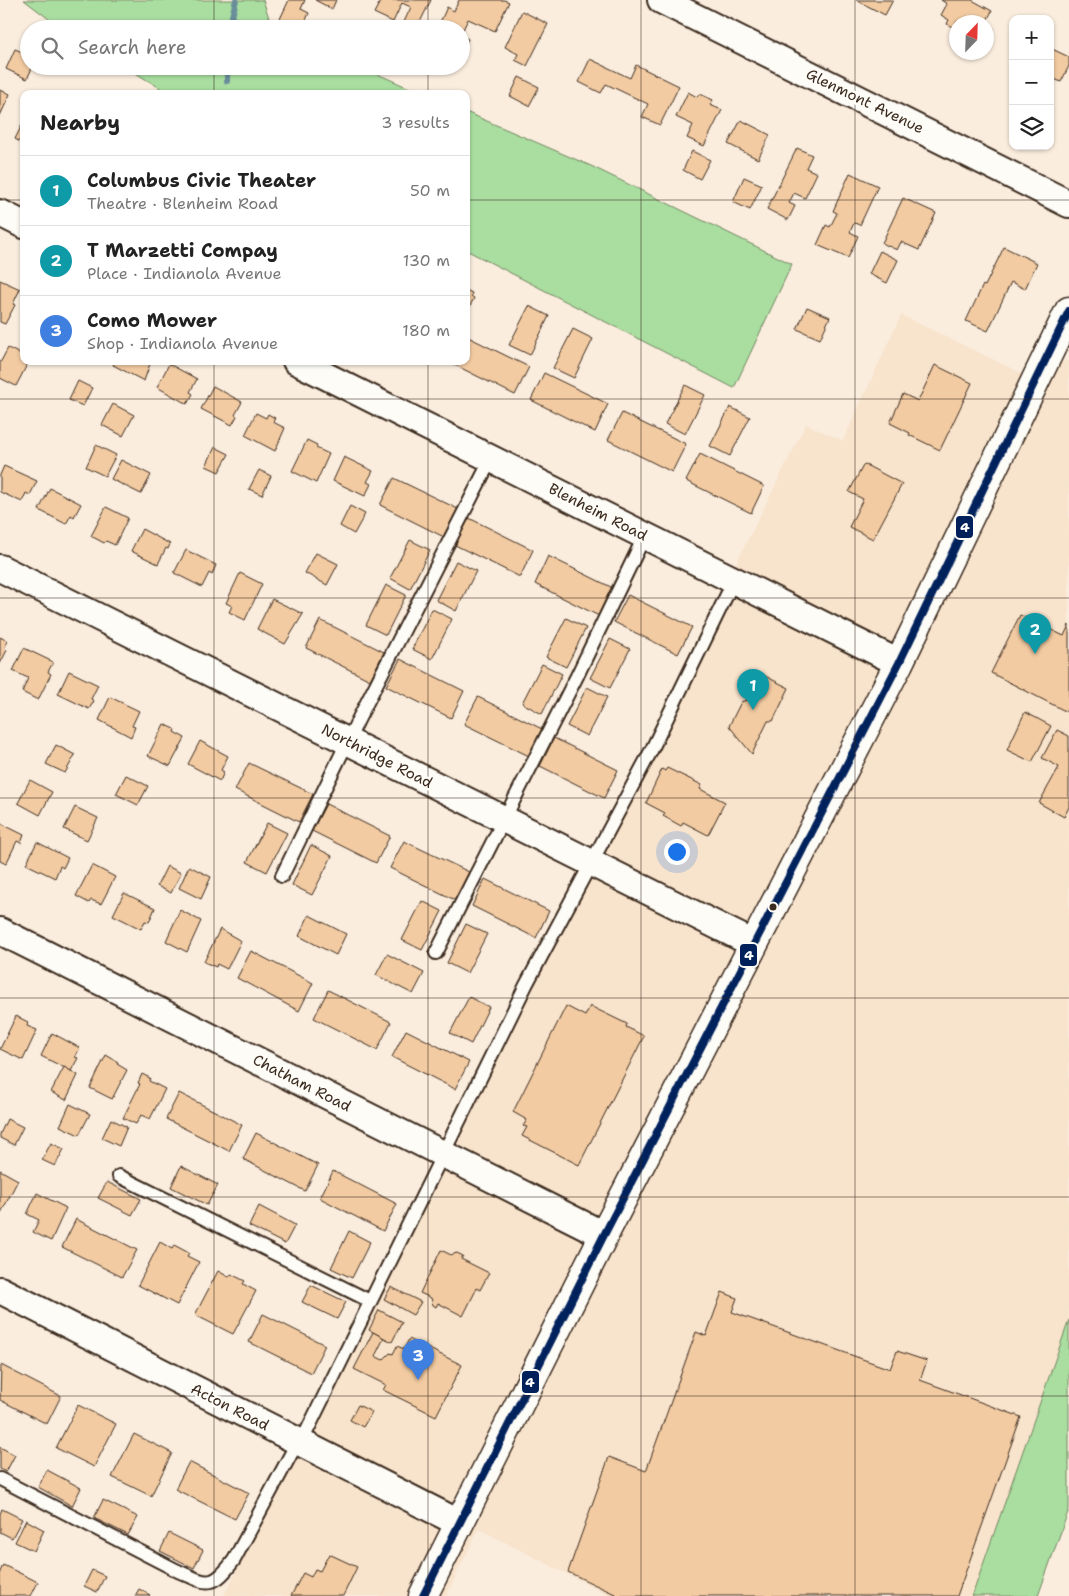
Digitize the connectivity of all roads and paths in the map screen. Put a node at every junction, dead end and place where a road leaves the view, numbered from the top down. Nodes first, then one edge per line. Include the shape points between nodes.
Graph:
1 (661, 0) edge
2 (1069, 204) edge
3 (0, 213) edge
4 (20, 223) edge
5 (1069, 311) edge
6 (304, 365) edge
7 (491, 458) junction
8 (645, 535) junction
9 (0, 568) edge
10 (734, 580) junction
11 (899, 663) junction
12 (348, 741) junction
13 (504, 819) junction
14 (590, 863) junction
15 (282, 876) dead end
16 (0, 931) edge
17 (754, 944) junction
18 (436, 953) dead end
19 (443, 1154) junction
20 (119, 1176) dead end
21 (604, 1235) junction
22 (0, 1290) edge
23 (370, 1302) junction
24 (299, 1442) junction
25 (0, 1479) edge
26 (459, 1523) junction
27 (423, 1596) edge

1 - 2 street, Glenmont Avenue
3 - 4 street
5 - 11 main road
6 - 7 street, Blenheim Road
7 - 8 street, Blenheim Road
7 - 12 lane
8 - 10 street, Blenheim Road
8 - 13 lane
9 - 12 street, Northridge Road
10 - 11 street, Blenheim Road
10 - 14 lane via 651,751
11 - 17 main road
12 - 13 street, Northridge Road
12 - 15 lane
13 - 14 street, Northridge Road
13 - 18 lane
14 - 17 street, Northridge Road
14 - 19 lane
16 - 19 street, Chatham Road
17 - 21 main road
19 - 21 street, Chatham Road
19 - 23 lane
20 - 23 lane
21 - 26 main road
22 - 24 street, Acton Road
23 - 24 lane
24 - 25 lane via 234,1560 214,1581 200,1581 176,1570
24 - 26 street, Acton Road
26 - 27 main road

